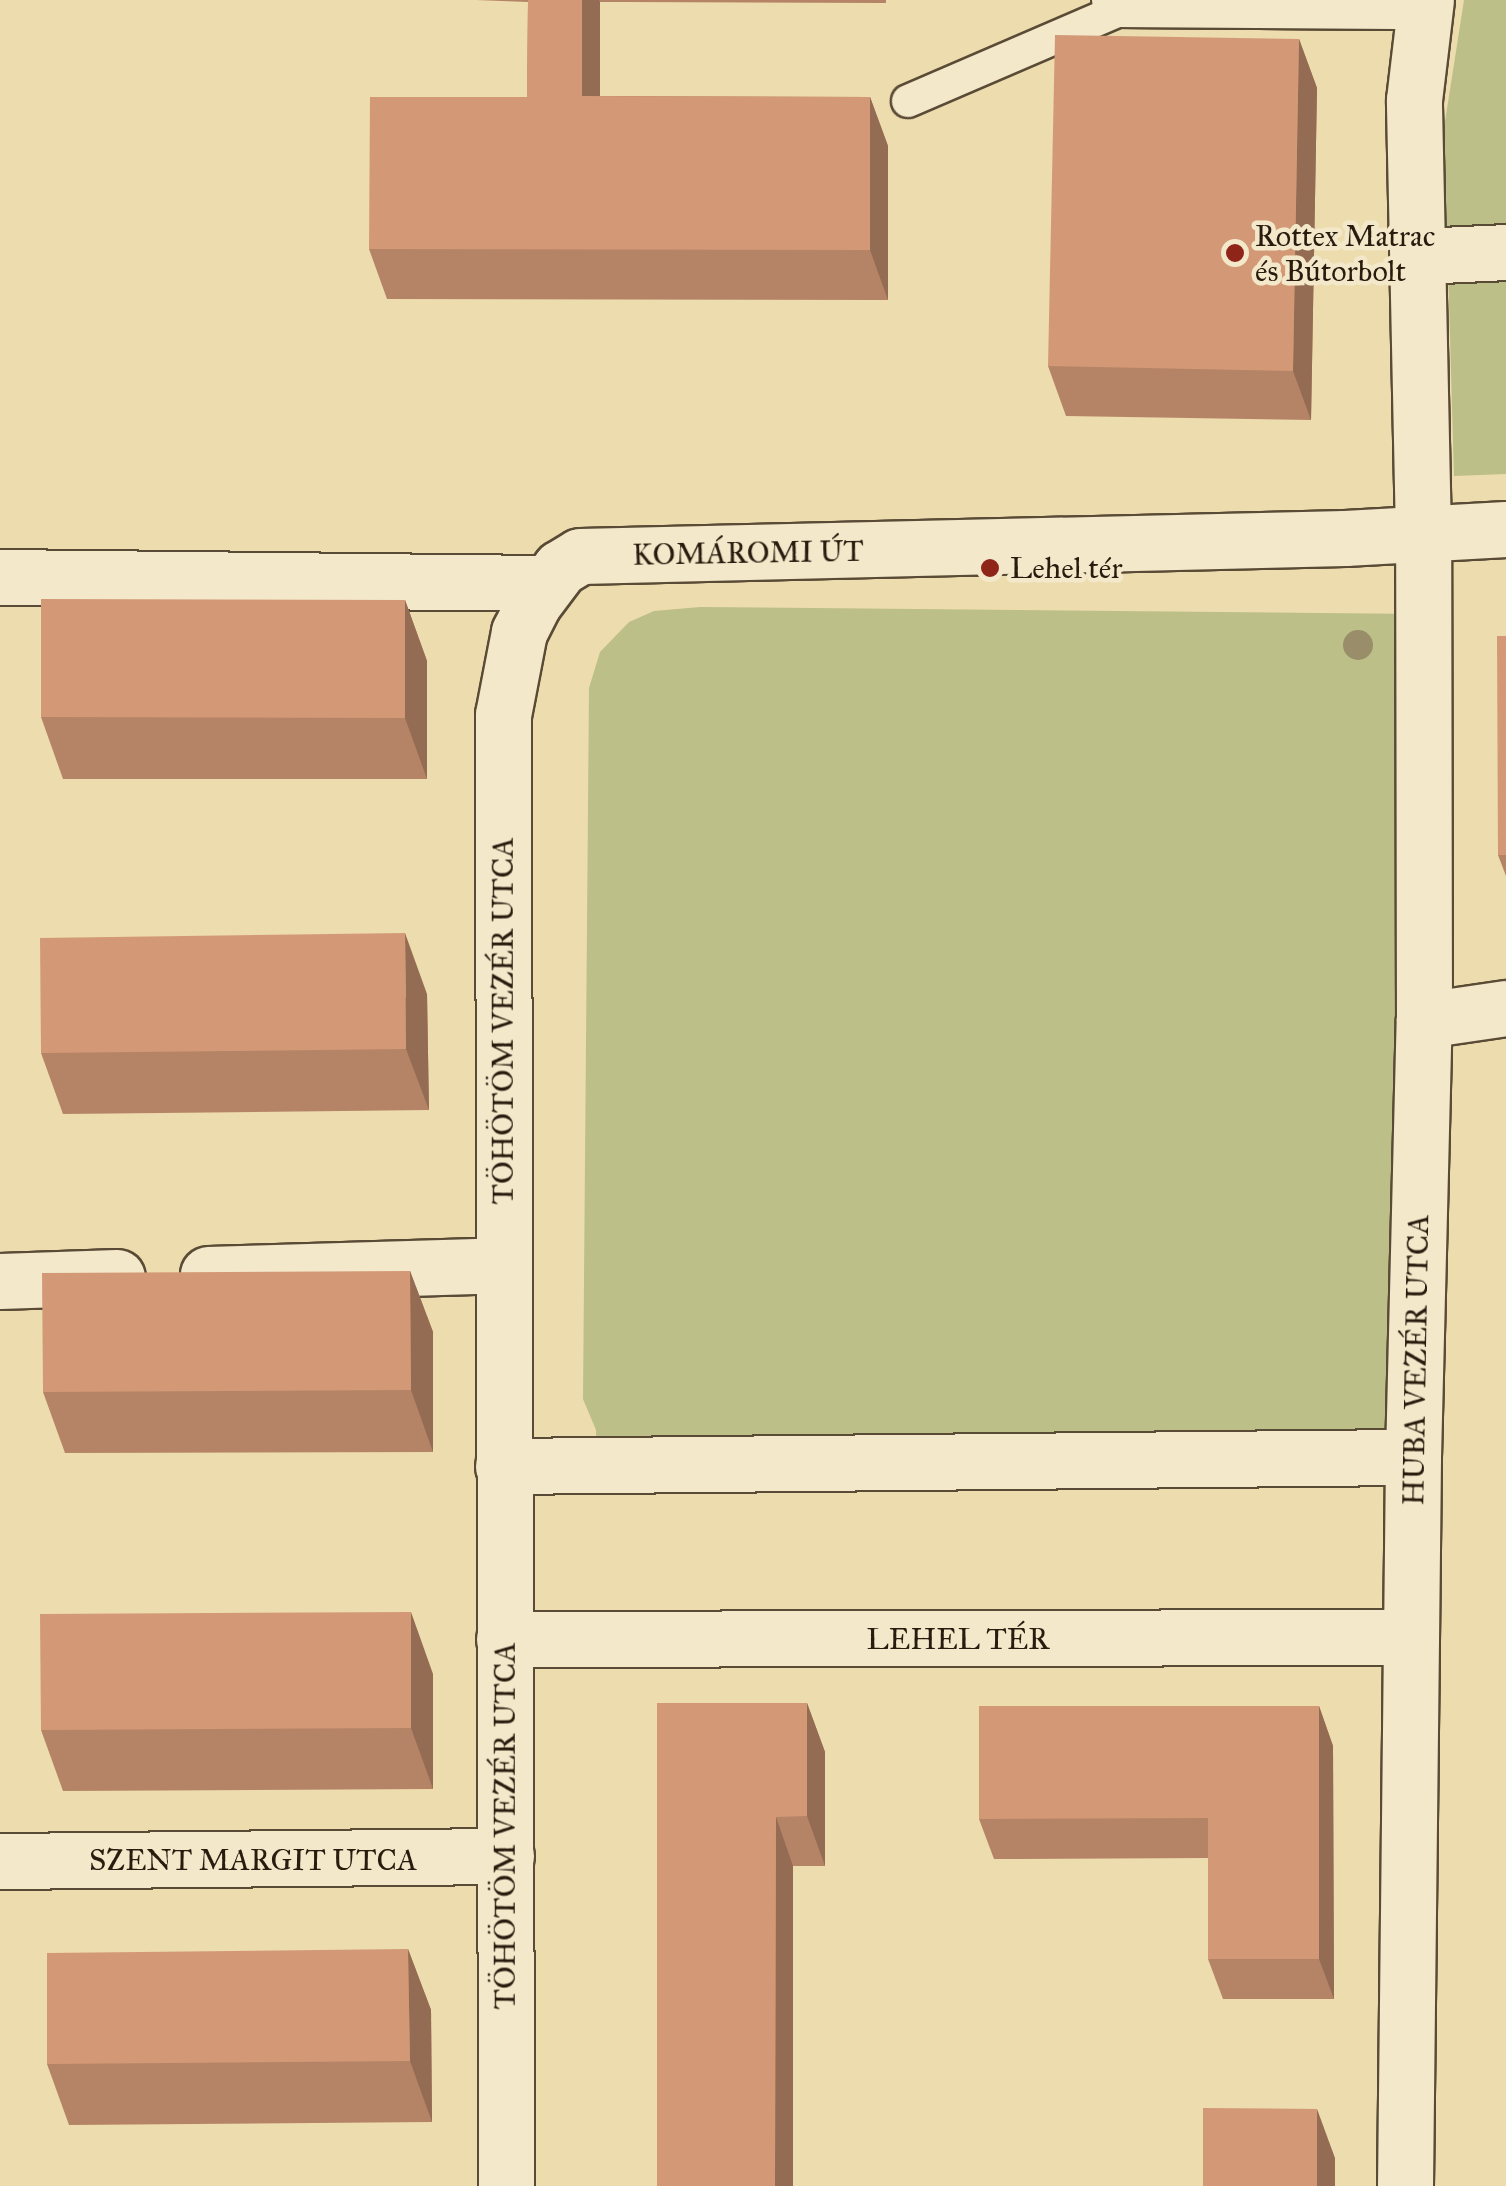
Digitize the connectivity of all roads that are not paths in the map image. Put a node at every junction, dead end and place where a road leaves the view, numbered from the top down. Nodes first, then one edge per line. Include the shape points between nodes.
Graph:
1 (1112, 5) edge
2 (1411, 6) edge
3 (908, 101) dead end
4 (1506, 252) edge
5 (1419, 256) junction
6 (1506, 529) edge
7 (1424, 535) junction
8 (0, 577) edge
9 (546, 583) junction
10 (1506, 1008) edge
11 (1424, 1020) junction
12 (502, 1264) junction
13 (0, 1281) edge
14 (1414, 1457) junction
15 (503, 1466) junction
16 (1412, 1637) junction
17 (504, 1639) junction
18 (506, 1856) junction
19 (0, 1861) edge
20 (506, 2186) edge
21 (1405, 2186) edge

1 - 2 lane
1 - 3 lane
2 - 5 street, HUBA VEZÉR UTCA
4 - 5 street
5 - 7 street, HUBA VEZÉR UTCA
6 - 7 street, KOMÁROMI ÚT
7 - 9 street, KOMÁROMI ÚT via 580,556
7 - 11 street, HUBA VEZÉR UTCA
8 - 9 street
9 - 12 street, TÖHÖTÖM VEZÉR UTCA via 519,632 503,714
10 - 11 street
11 - 14 street, HUBA VEZÉR UTCA
12 - 13 street
12 - 15 street, TÖHÖTÖM VEZÉR UTCA
14 - 15 street
14 - 16 street, HUBA VEZÉR UTCA
15 - 17 street, TÖHÖTÖM VEZÉR UTCA
16 - 17 street, LEHEL TÉR
16 - 21 street, HUBA VEZÉR UTCA
17 - 18 street, TÖHÖTÖM VEZÉR UTCA
18 - 19 street, SZENT MARGIT UTCA
18 - 20 street, TÖHÖTÖM VEZÉR UTCA

